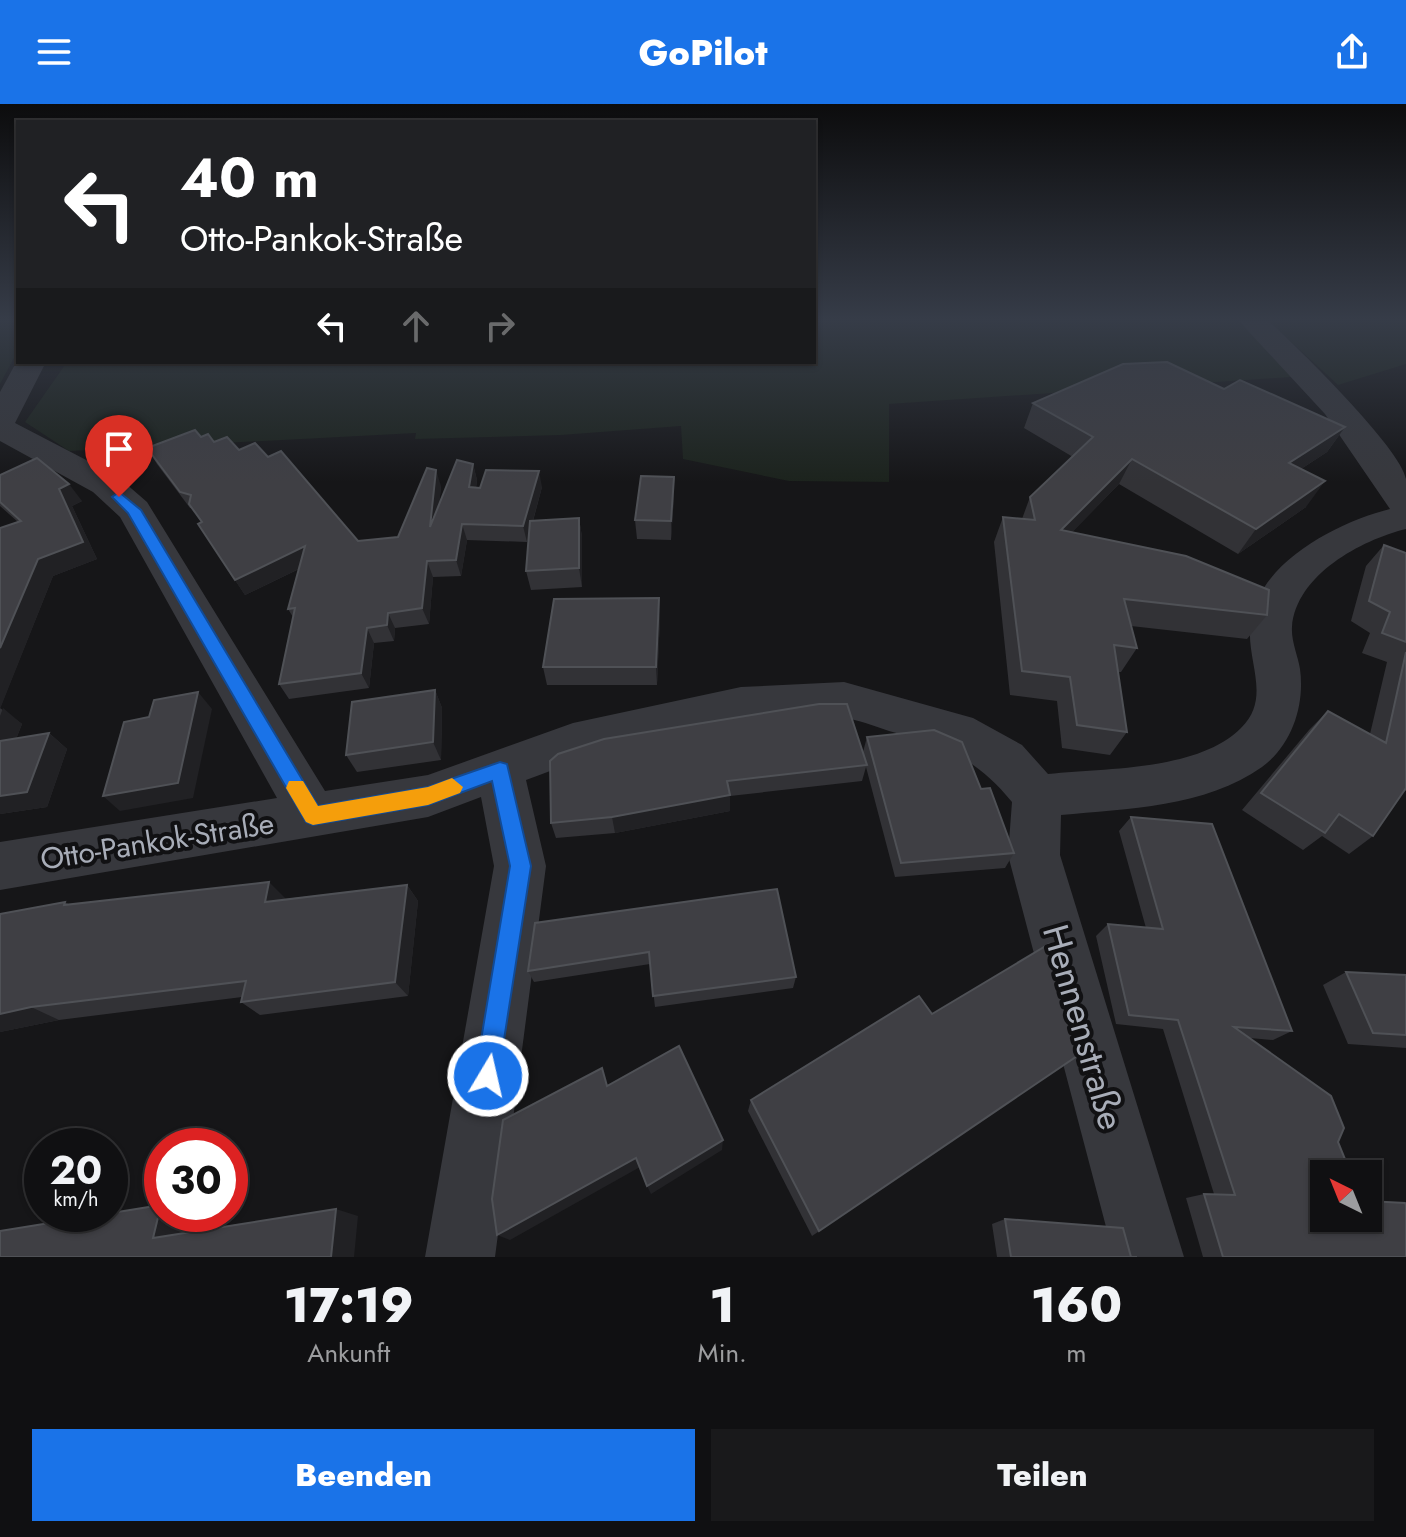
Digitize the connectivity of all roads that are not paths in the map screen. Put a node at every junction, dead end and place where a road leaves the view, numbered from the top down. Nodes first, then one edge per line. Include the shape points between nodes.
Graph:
1 (24, 375) edge
2 (1310, 375) edge
3 (0, 421) edge
4 (0, 428) edge
5 (1406, 505) edge
6 (1406, 517) edge
7 (500, 770) junction
8 (1037, 796) junction
9 (313, 816) junction
10 (0, 866) edge
11 (460, 1257) edge
12 (1149, 1257) edge

1 - 3 street
2 - 5 street via 1379,458
4 - 9 street, Otto-Pankok-Straße via 105,484 134,510
6 - 8 street via 1385,521 1316,556 1283,589 1271,627 1282,688 1273,725 1245,753 1187,778
7 - 8 street, Otto-Pankok-Straße via 573,742 673,717 741,705 844,700 957,731 1005,759
7 - 9 street, Otto-Pankok-Straße via 428,796
7 - 11 street via 520,866
8 - 12 street, Hennenstraße via 1034,855
9 - 10 street, Otto-Pankok-Straße

